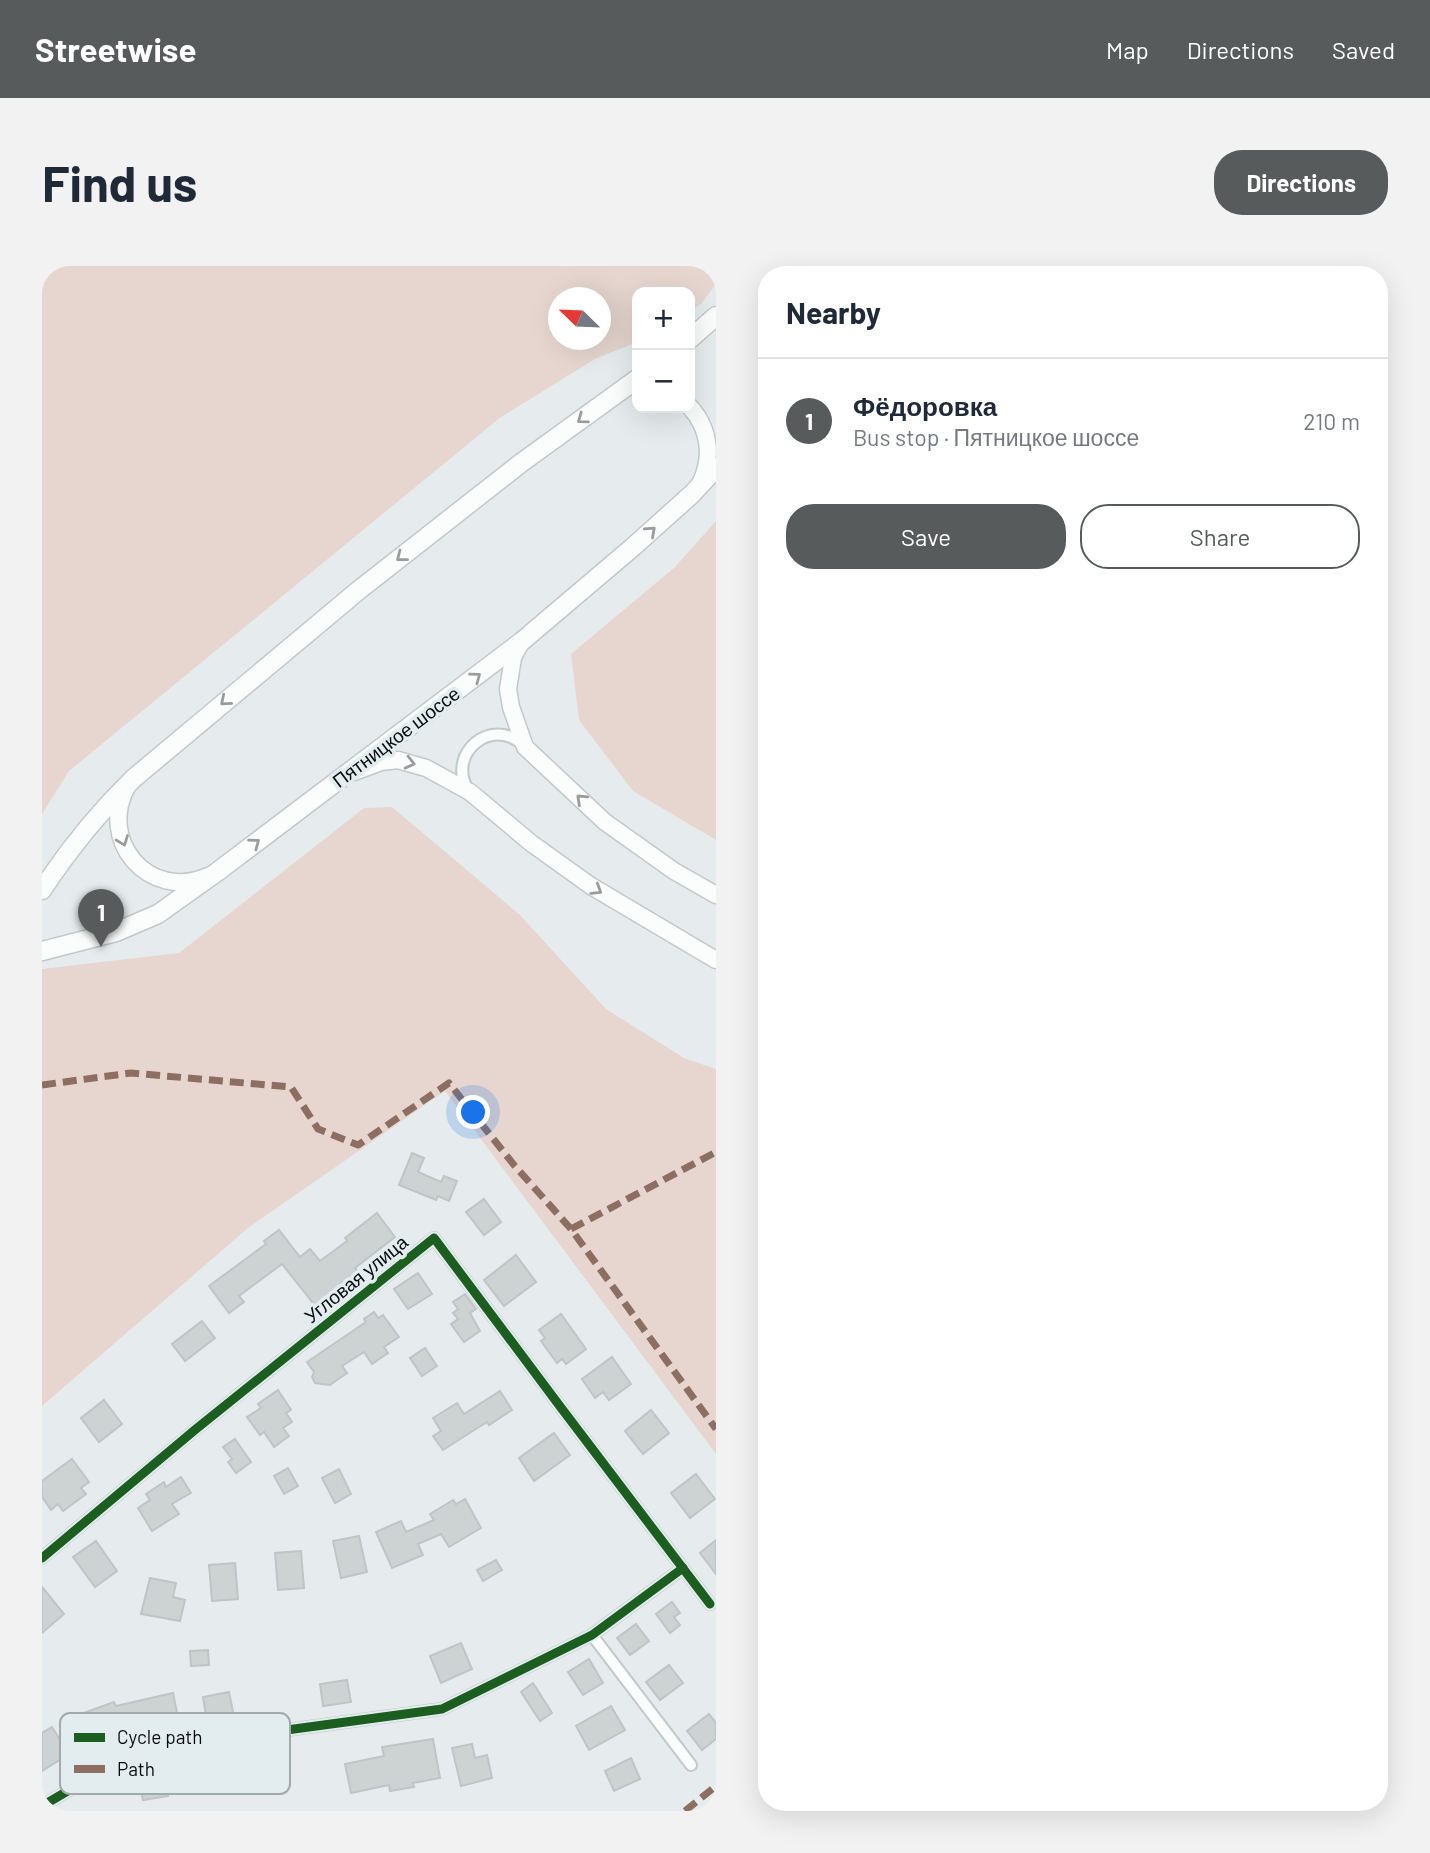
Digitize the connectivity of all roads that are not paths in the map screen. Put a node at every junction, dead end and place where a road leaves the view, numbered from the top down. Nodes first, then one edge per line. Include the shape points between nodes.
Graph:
1 (716, 316) edge
2 (695, 335) edge
3 (632, 383) edge
4 (632, 391) edge
5 (605, 402) junction
6 (694, 413) edge
7 (716, 468) edge
8 (691, 494) junction
9 (521, 642) junction
10 (525, 747) junction
11 (345, 776) junction
12 (134, 778) junction
13 (470, 792) junction
14 (217, 872) junction
15 (42, 890) edge
16 (716, 895) edge
17 (42, 951) edge
18 (716, 960) edge
19 (42, 1558) edge
20 (683, 1568) junction
21 (710, 1604) dead end
22 (592, 1635) junction
23 (290, 1730) edge
24 (691, 1765) dead end
25 (62, 1794) edge
26 (42, 1806) edge

1 - 2 main road
3 - 5 main road
4 - 5 street
5 -> 12 main road via 359,590
6 - 8 street via 705,432 708,454 704,475
7 - 8 main road, Пятницкое шоссе
9 -> 8 main road, Пятницкое шоссе
9 - 10 street via 508,689
11 -> 9 main road, Пятницкое шоссе
10 - 13 street via 500,734 478,740 462,764
16 -> 10 street via 605,822
11 -> 13 street via 398,760 426,768
14 -> 11 main road, Пятницкое шоссе
12 -> 14 street via 122,796 118,818 121,839 132,859 148,873 168,881 190,882
12 - 15 main road via 103,808
13 -> 18 street via 591,886
14 - 17 main road, Пятницкое шоссе via 158,914 116,932
19 - 20 street, Угловая улица via 435,1238
20 - 21 street, Угловая улица
20 - 22 street
22 - 23 street via 442,1709
22 - 24 street
25 - 26 street

